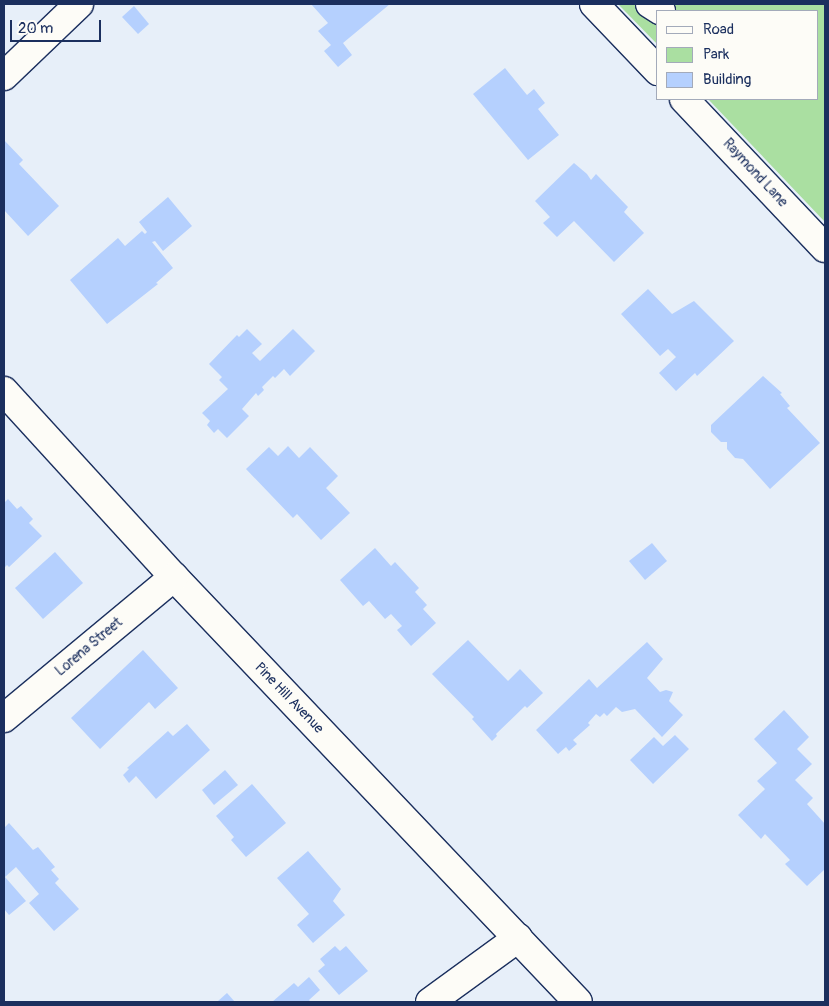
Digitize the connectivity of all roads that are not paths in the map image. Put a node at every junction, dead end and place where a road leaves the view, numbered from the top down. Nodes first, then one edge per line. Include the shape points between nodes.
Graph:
1 (79, 4) edge
2 (594, 4) edge
3 (656, 69) edge
4 (4, 76) edge
5 (685, 100) edge
6 (825, 248) edge
7 (4, 391) edge
8 (174, 577) junction
9 (4, 718) edge
10 (518, 938) junction
11 (430, 1002) edge
12 (578, 1002) edge

1 - 4 street
2 - 3 street
5 - 6 street, Raymond Lane
7 - 8 street, Pine Hill Avenue
8 - 9 street, Lorena Street
8 - 10 street, Pine Hill Avenue
10 - 11 street
10 - 12 street, Pine Hill Avenue

